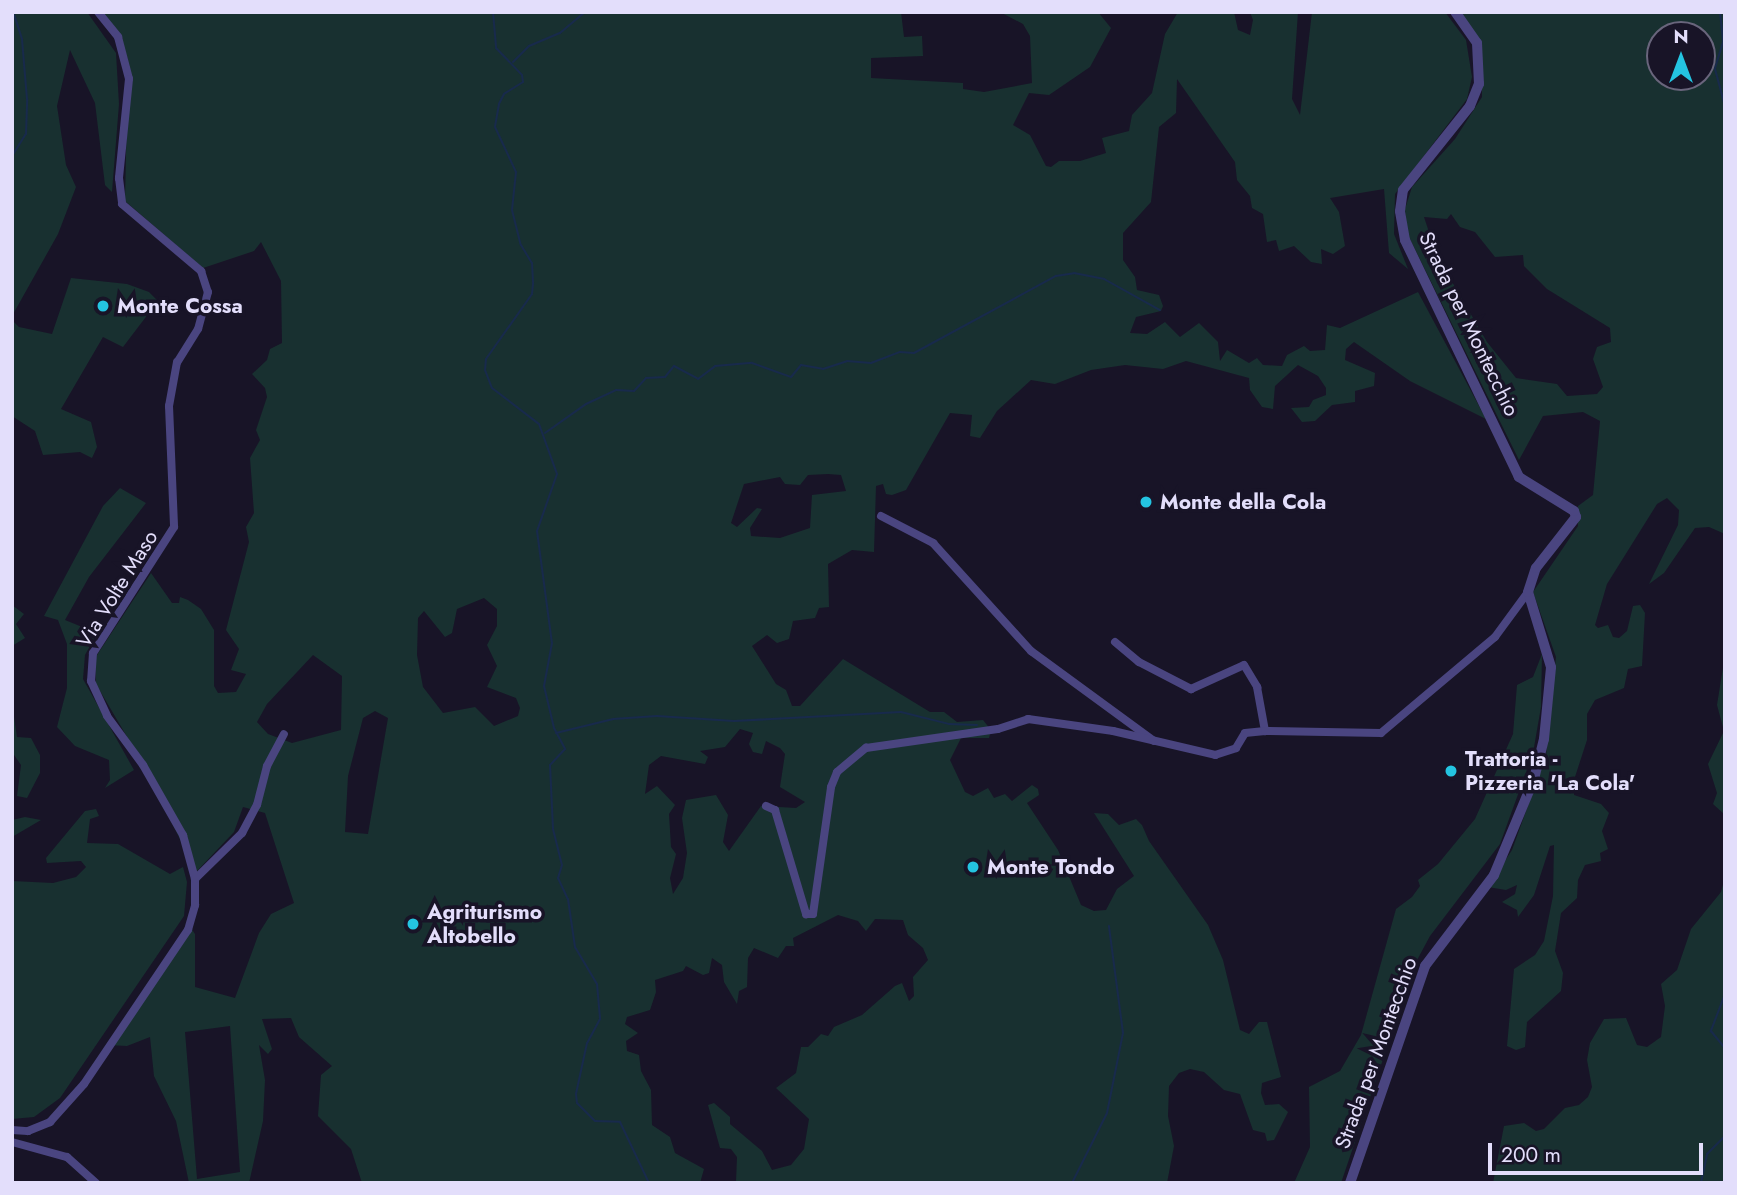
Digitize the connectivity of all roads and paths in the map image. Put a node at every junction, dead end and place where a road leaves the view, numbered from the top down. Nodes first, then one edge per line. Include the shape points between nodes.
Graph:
1 (98, 12) edge
2 (1455, 12) edge
3 (881, 516) dead end
4 (1528, 592) junction
5 (1115, 642) dead end
6 (1265, 731) junction
7 (284, 734) dead end
8 (1156, 743) junction
9 (766, 806) dead end
10 (195, 879) junction
11 (12, 1130) edge
12 (12, 1142) edge
13 (96, 1183) edge
14 (1350, 1183) edge

1 - 10 street, Via Volte Maso via 118,37 129,79 119,178 122,204 201,271 208,292 198,329 177,362 169,406 174,527 93,653 91,681 107,716 143,765 183,835
2 - 4 street, Strada per Montecchio via 1477,43 1479,84 1470,106 1403,190 1400,211 1405,240 1519,477 1574,511 1573,523 1536,568
3 - 8 street, Strada per Montecchio via 933,544 1031,651
4 - 6 street, Strada per Montecchio via 1494,637 1381,733
4 - 14 street, Strada per Montecchio via 1551,667 1545,739 1534,779 1494,875 1425,966
5 - 6 street via 1130,657 1191,689 1244,665 1257,687
6 - 8 street, Strada per Montecchio via 1245,733 1236,748 1215,755
7 - 10 street via 242,833
8 - 9 street, Strada per Montecchio via 1113,731 1028,719 998,729 866,748 837,772 831,787 813,914 806,914 775,810
10 - 11 street, Via Volte Maso via 195,905 188,930 83,1084 50,1122 28,1131
12 - 13 street via 67,1157

